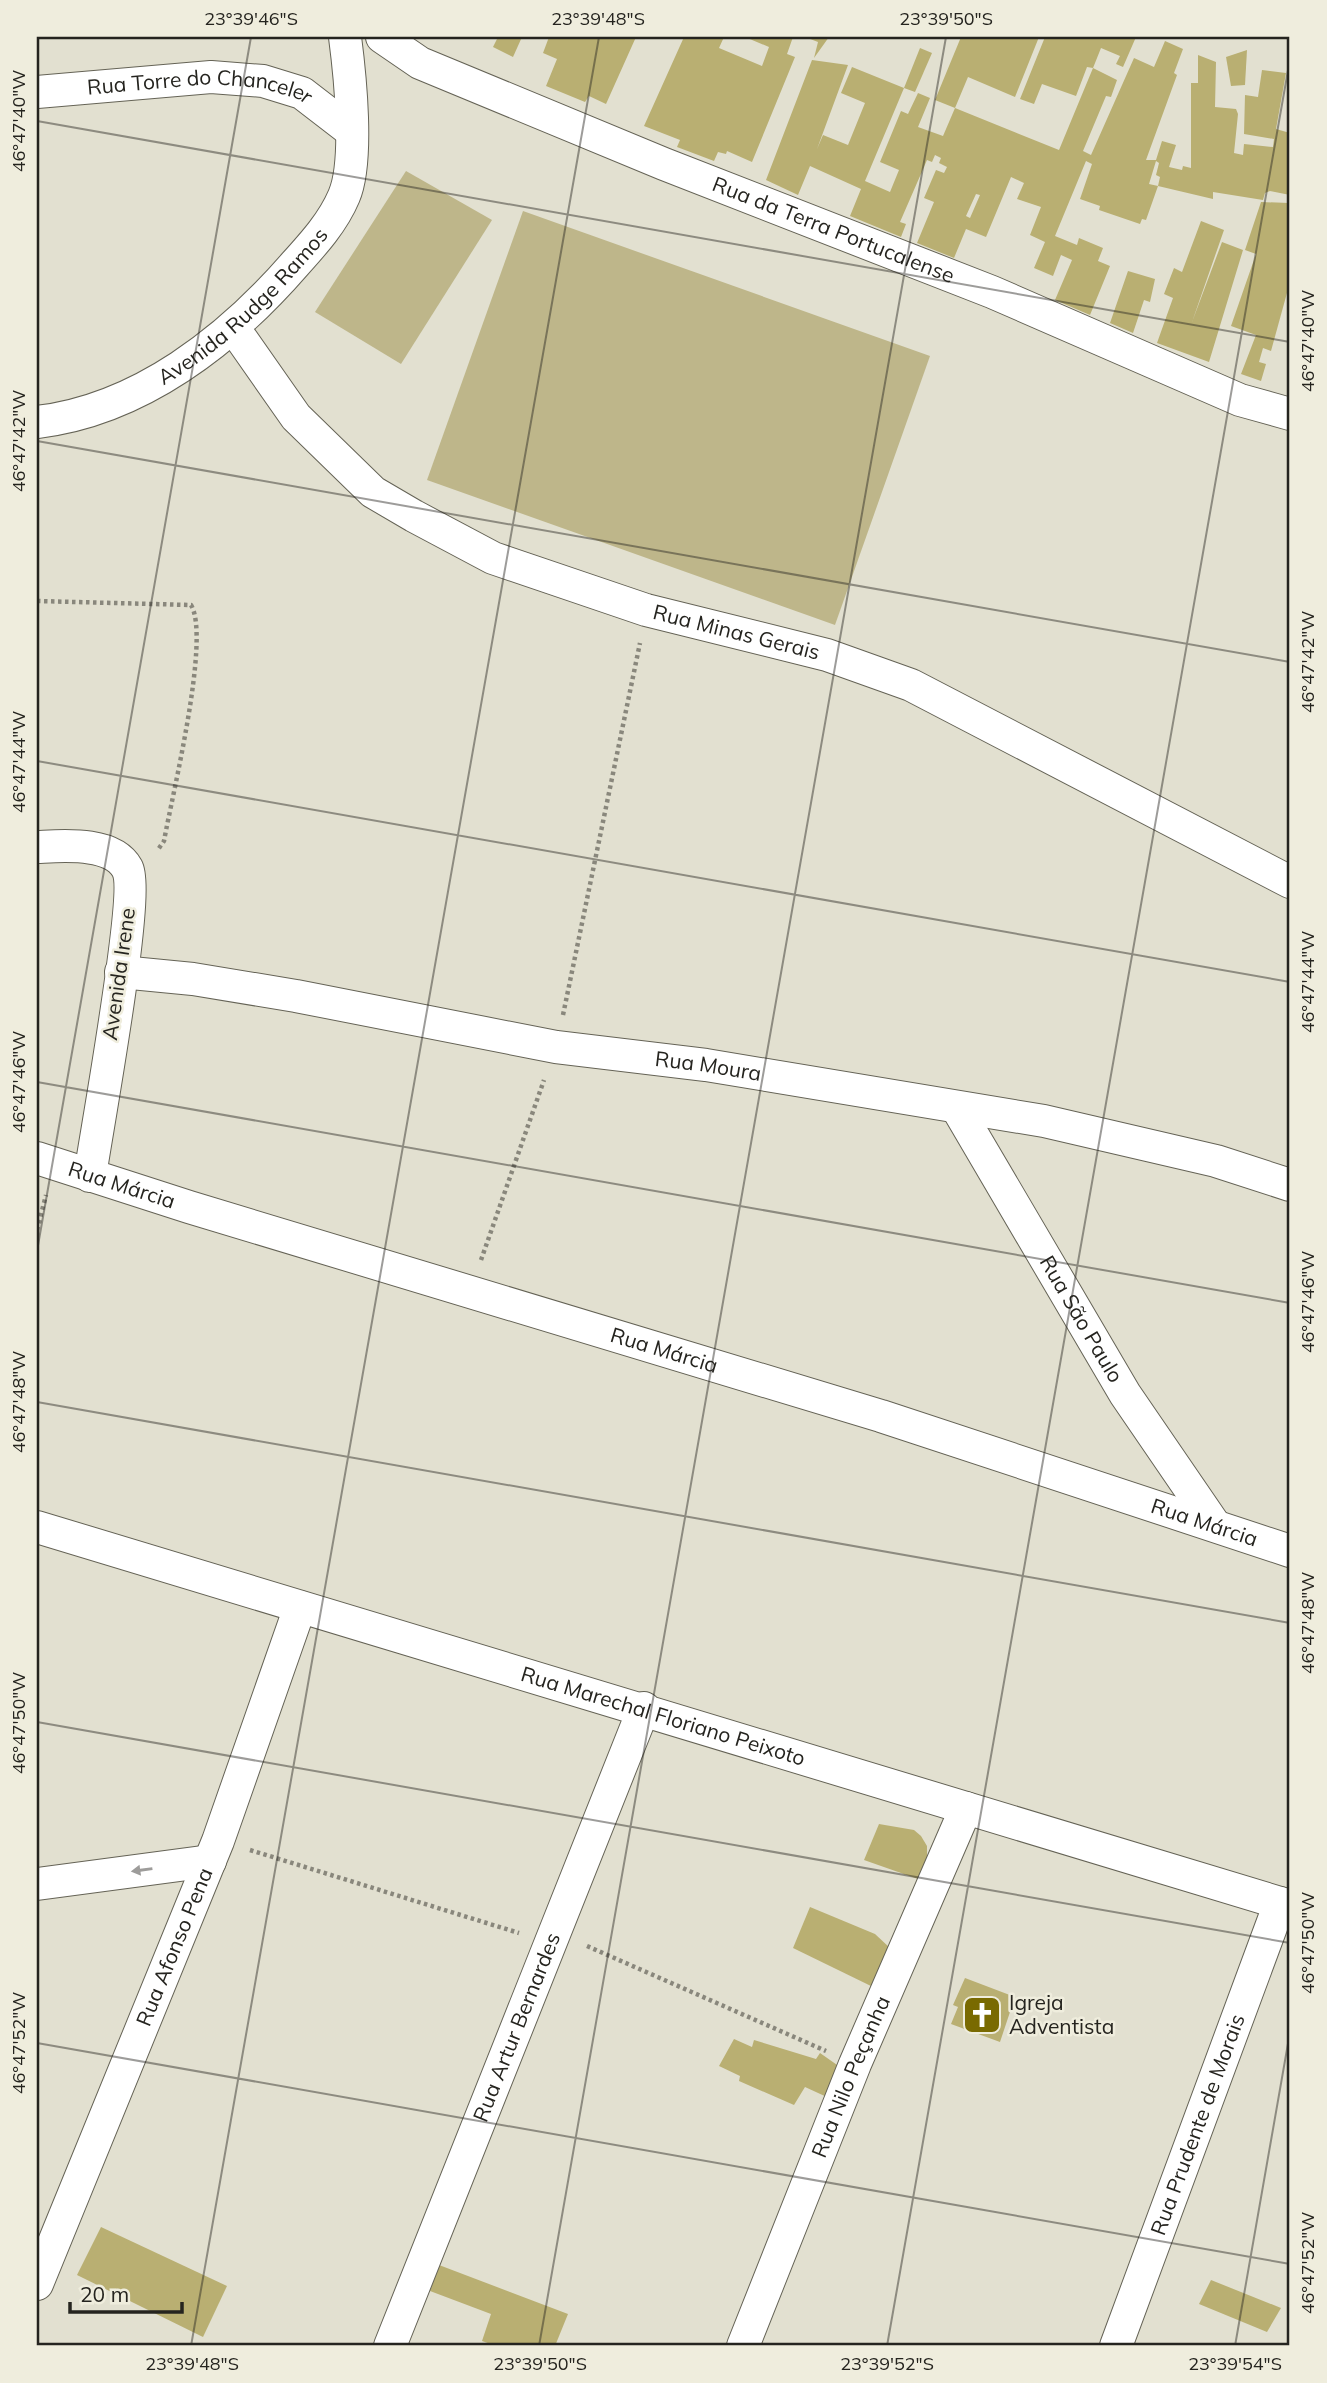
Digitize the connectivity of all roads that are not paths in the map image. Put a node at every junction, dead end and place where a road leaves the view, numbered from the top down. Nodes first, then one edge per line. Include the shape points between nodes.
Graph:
1 (382, 37) edge
2 (346, 47) edge
3 (37, 92) edge
4 (350, 119) junction
5 (233, 327) junction
6 (1290, 414) edge
7 (37, 422) edge
8 (37, 847) edge
9 (1290, 882) edge
10 (121, 972) junction
11 (957, 1108) junction
12 (37, 1158) edge
13 (90, 1176) junction
14 (1290, 1185) edge
15 (1214, 1524) junction
16 (38, 1528) edge
17 (1290, 1551) edge
18 (300, 1606) junction
19 (644, 1708) junction
20 (966, 1808) junction
21 (214, 1851) junction
22 (37, 1884) edge
23 (1285, 1904) edge
24 (37, 2284) edge
25 (390, 2346) edge
26 (743, 2346) edge
27 (1116, 2346) edge

1 - 6 street, Rua da Terra Portucalense via 433,69 992,292 1240,400
2 - 4 street, Avenida Rudge Ramos
3 - 4 street, Rua Torre do Chanceler via 211,77 263,80 302,93
4 - 5 street, Avenida Rudge Ramos via 352,153 345,194 328,227
5 - 7 street, Avenida Rudge Ramos via 125,398
5 - 9 street, Rua Minas Gerais via 296,417 373,492 494,558 646,610 827,655 911,685
8 - 10 street, Avenida Irene via 72,846 109,855 127,867 130,892
10 - 11 street, Rua Moura via 193,979 556,1047 706,1065
10 - 13 street, Avenida Irene
11 - 14 street, Rua Moura via 1045,1121 1203,1158
11 - 15 street, Rua São Paulo via 1125,1394
12 - 13 street, Rua Márcia
13 - 15 street, Rua Márcia via 881,1416
15 - 17 street, Rua Márcia
16 - 18 street, Rua Marechal Floriano Peixoto
18 - 19 street, Rua Marechal Floriano Peixoto
18 - 21 street, Rua Afonso Pena
19 - 20 street, Rua Marechal Floriano Peixoto
19 - 25 street, Rua Artur Bernardes
20 - 23 street, Rua Marechal Floriano Peixoto
20 - 26 street, Rua Nilo Peçanha via 855,2064
21 -> 22 street
21 - 24 street, Rua Afonso Pena
23 - 27 street, Rua Prudente de Morais

